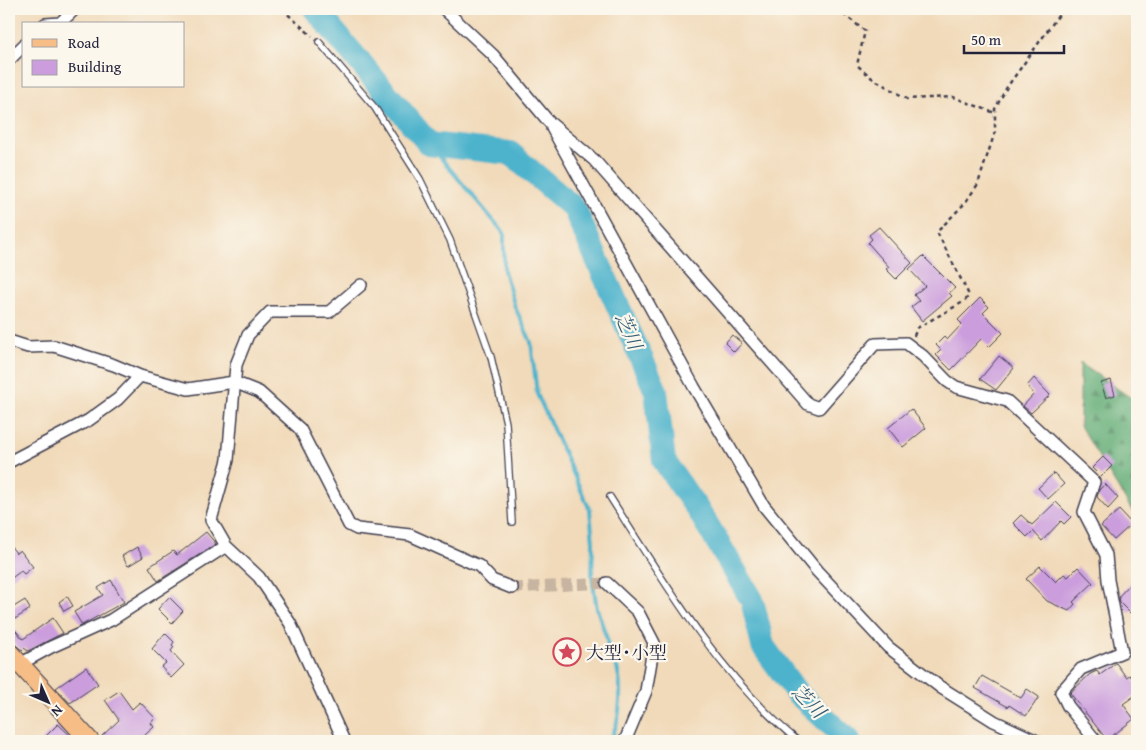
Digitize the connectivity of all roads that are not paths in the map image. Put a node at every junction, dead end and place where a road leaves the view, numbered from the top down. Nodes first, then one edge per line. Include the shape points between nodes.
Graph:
1 (75, 9) edge
2 (444, 9) edge
3 (61, 22) edge
4 (318, 42) road end
5 (22, 47) edge
6 (9, 60) edge
7 (549, 122) junction
8 (361, 285) dead end
9 (9, 341) edge
10 (140, 376) junction
11 (234, 382) junction
12 (9, 462) edge
13 (610, 497) dead end
14 (512, 522) dead end
15 (226, 546) junction
16 (607, 583) dead end
17 (512, 588) tunnel mouth
18 (14, 658) edge
19 (89, 741) edge
20 (344, 741) edge
21 (625, 741) edge
22 (798, 741) edge
23 (1037, 741) edge
24 (1096, 741) edge

1 - 3 street
2 - 7 street via 493,55
4 - 14 lane via 375,108 420,179 450,240 491,357 506,422
5 - 6 street
7 - 23 street via 764,506 817,571 888,647 940,687 994,721
7 - 24 street via 594,160 808,404 819,408 875,344 906,343 956,387 1006,402 1094,482 1084,512 1106,555 1122,652 1081,669 1061,692
8 - 11 street via 329,312 270,312 248,335 236,365
9 - 10 street via 28,347 54,346
10 - 11 street via 188,389
10 - 12 street via 118,399 89,420
11 - 15 street via 228,460 211,520
11 - 17 street via 260,392 300,429 349,525 357,529 410,535 479,566 492,580
13 - 22 lane via 686,616 770,718
15 - 18 street via 111,620 51,647
15 - 20 street via 259,577 290,623
16 - 21 street via 638,612 654,643 646,691
18 - 19 main road

